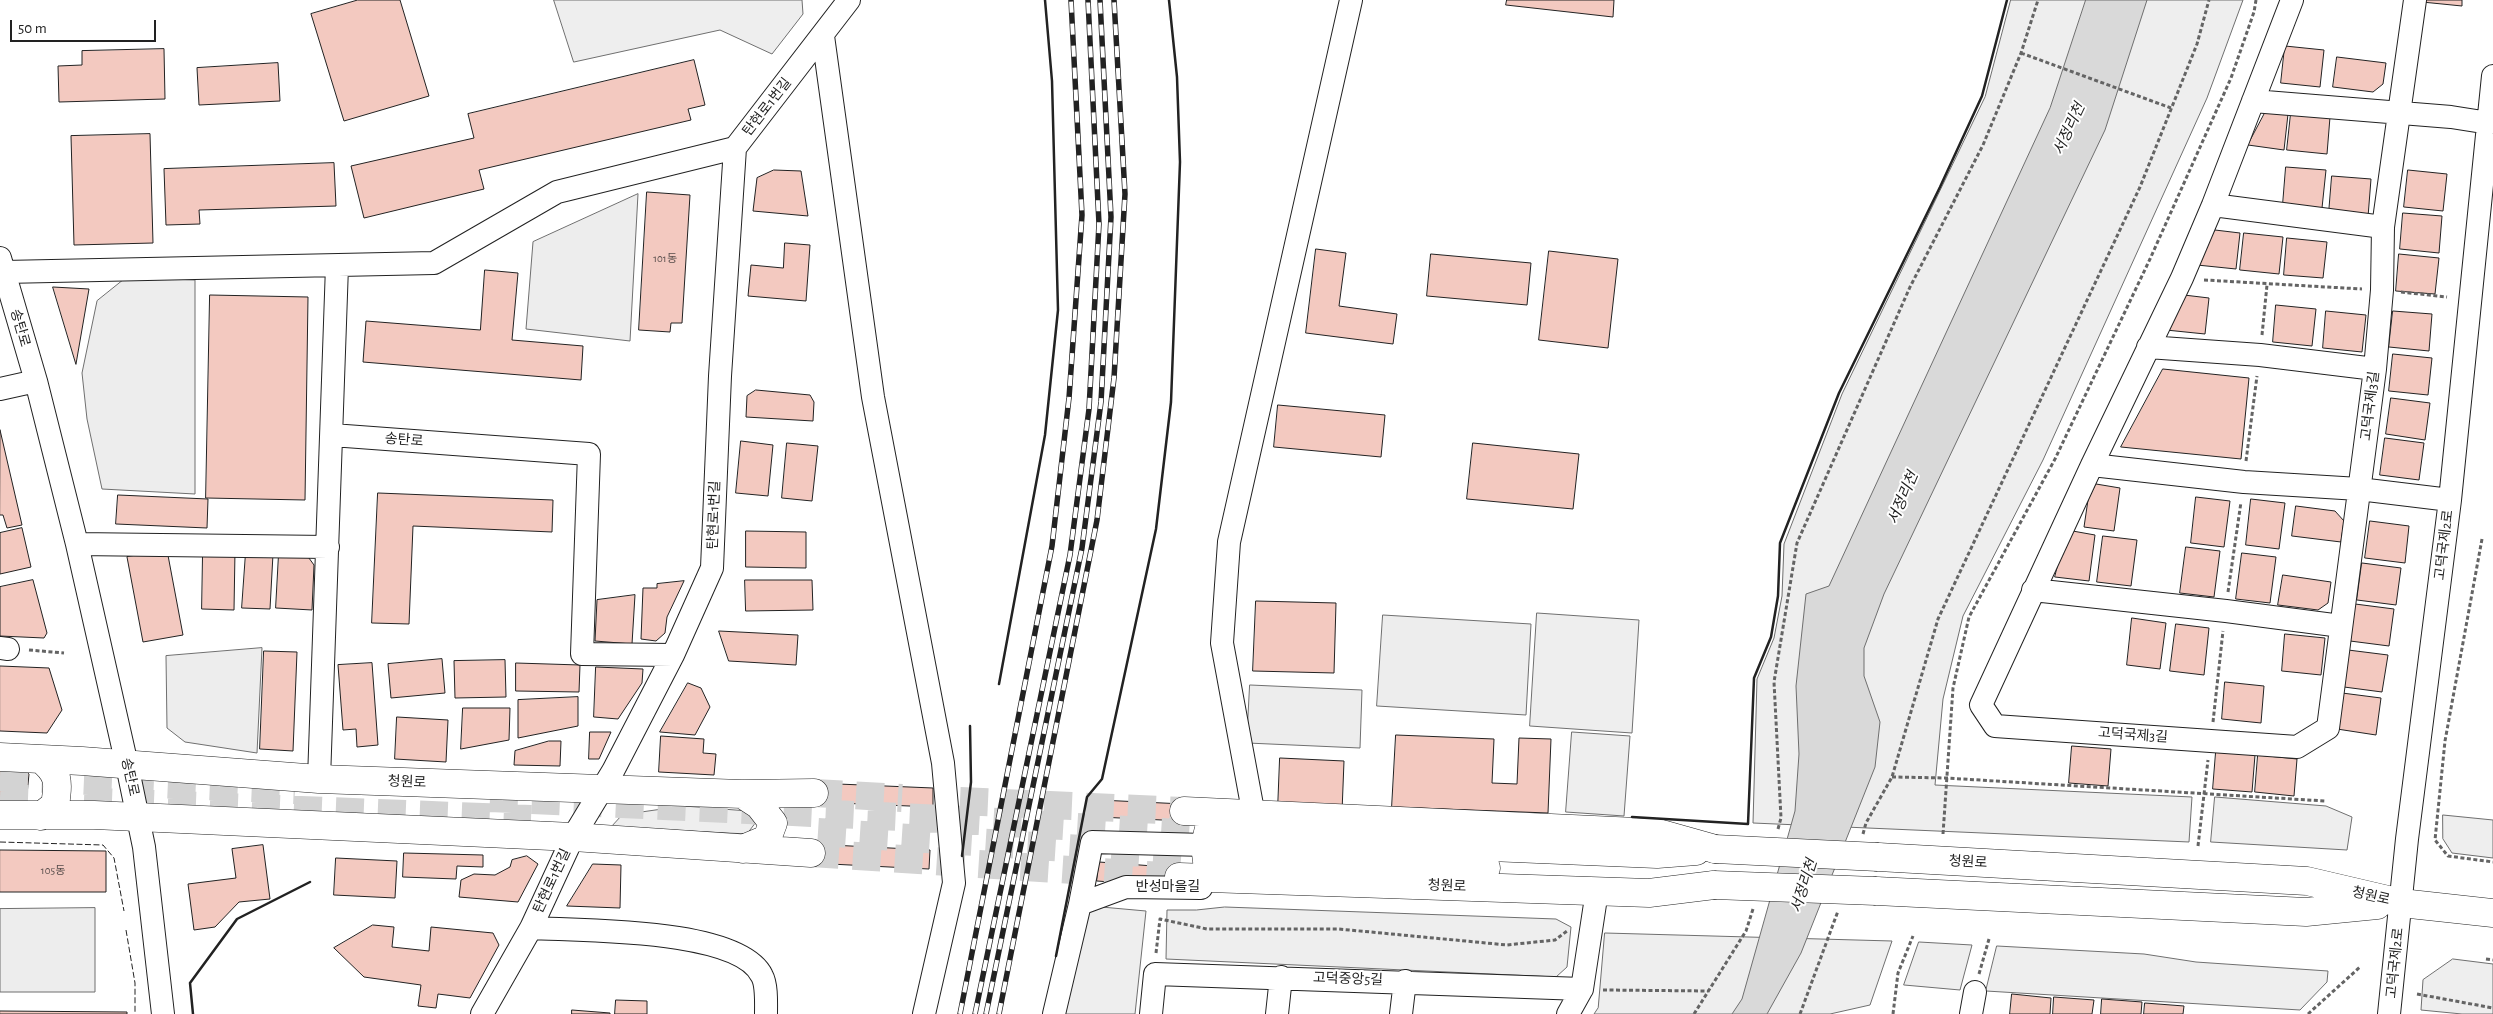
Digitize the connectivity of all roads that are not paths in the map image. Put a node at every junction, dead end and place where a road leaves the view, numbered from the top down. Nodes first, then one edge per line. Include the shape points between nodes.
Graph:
1 (849, 0) edge
2 (1351, 0) edge
3 (2292, 0) edge
4 (2415, 0) edge
5 (824, 36) junction
6 (2493, 76) edge
7 (2254, 101) junction
8 (2401, 114) junction
9 (2489, 123) junction
10 (735, 148) junction
11 (2213, 205) junction
12 (2383, 227) junction
13 (2, 265) edge
14 (337, 266) junction
15 (2148, 347) junction
16 (2375, 369) junction
17 (36, 381) junction
18 (0, 389) edge
19 (332, 435) junction
20 (2092, 465) junction
21 (2359, 489) junction
22 (2450, 500) junction
23 (76, 544) junction
24 (328, 547) junction
25 (2033, 590) junction
26 (2341, 626) junction
27 (673, 655) junction
28 (0, 758) edge
29 (41, 759) junction
30 (127, 765) junction
31 (319, 779) junction
32 (602, 789) junction
33 (742, 794) junction
34 (814, 794) tunnel mouth
35 (1184, 811) tunnel mouth
36 (0, 815) edge
37 (41, 816) junction
38 (1254, 816) junction
39 (139, 819) junction
40 (573, 837) junction
41 (1219, 846) junction
42 (743, 849) junction
43 (1715, 849) junction
44 (811, 853) tunnel mouth
45 (1179, 878) tunnel mouth
46 (1252, 879) junction
47 (1714, 885) junction
48 (1597, 891) junction
49 (2401, 903) junction
50 (1080, 904) junction
51 (2493, 913) edge
52 (531, 928) junction
53 (1281, 977) junction
54 (1405, 981) junction
55 (1582, 989) junction
56 (1975, 992) road end
57 (163, 1014) edge
58 (482, 1014) edge
59 (766, 1014) edge
60 (924, 1014) edge
61 (1054, 1014) edge
62 (1151, 1014) edge
63 (1277, 1014) edge
64 (1401, 1014) edge
65 (1568, 1014) edge
66 (1971, 1014) edge
67 (2390, 1014) edge

1 - 5 street, 탄현로1번길
2 - 38 street via 1229,542 1222,643
3 - 7 street, 고덕국제3길
4 - 8 street, 고덕국제3길
5 - 10 street, 탄현로1번길
5 - 60 street via 873,397 943,763 948,808 954,884
6 - 9 street, 고덕국제2로
7 - 8 street
7 - 11 street, 고덕국제3길
8 - 9 street
8 - 12 street, 고덕국제3길
9 - 22 street, 고덕국제2로
10 - 14 street via 557,192 434,263
10 - 27 street, 탄현로1번길 via 720,376 712,568
11 - 12 street
11 - 15 street, 고덕국제3길
12 - 16 street, 고덕국제3길 via 2382,290
13 - 14 street
13 - 17 street, 송탄로
14 - 19 street
15 - 16 street via 2260,355
15 - 20 street, 고덕국제3길
16 - 21 street, 고덕국제3길
17 - 18 street
17 - 23 street, 송탄로
19 - 24 street
19 - 27 street, 송탄로 via 589,454 582,654
20 - 21 street via 2244,482
20 - 25 street, 고덕국제3길
21 - 22 street
21 - 26 street, 고덕국제3길
22 - 49 street, 고덕국제2로
23 - 24 street
23 - 30 street, 송탄로
24 - 31 street
25 - 26 street via 2226,610
25 - 26 street, 고덕국제3길 via 1981,705 1995,726 2297,747 2328,728
27 - 32 street, 탄현로1번길
28 - 29 main road, 청원로
29 - 30 main road, 청원로
29 - 37 main road via 54,770 58,788 55,805
30 - 31 main road, 청원로
30 - 39 street, 송탄로
31 - 32 main road, 청원로
32 - 33 main road, 청원로
32 - 40 street, 탄현로1번길
33 - 34 main road, 청원로
33 - 42 main road via 760,805 773,823 767,839
35 - 41 main road, 청원로
36 - 37 main road
37 - 39 main road via 94,815
38 - 41 main road, 청원로
38 - 43 main road, 청원로 via 1658,833
39 - 40 main road
39 - 57 street, 송탄로
40 - 42 main road
40 - 52 street, 탄현로1번길
41 - 43 main road, 청원로 via 1657,854
41 - 45 main road, 청원로
41 - 46 main road, 청원로
41 - 47 main road, 청원로 via 1651,875
41 - 50 street via 1092,842
42 - 44 main road
43 - 49 main road, 청원로, bridge via 1869,849 2307,881
46 - 48 main road, 청원로
46 - 50 street, 반성마을길 via 1193,889 1126,887
47 - 48 main road, 청원로 via 1649,893
47 - 49 main road, 청원로, bridge via 2306,912
48 - 55 street
49 - 51 main road
49 - 67 street, 고덕국제2로
50 - 61 street
52 - 58 street, 탄현로1번길
52 - 59 street via 673,937 709,944 746,958 763,977
53 - 54 street, 고덕중앙5길
53 - 62 street, 고덕중앙5길 via 1154,974
53 - 63 street
54 - 55 street, 고덕중앙5길
54 - 64 street
55 - 65 street
56 - 66 street

